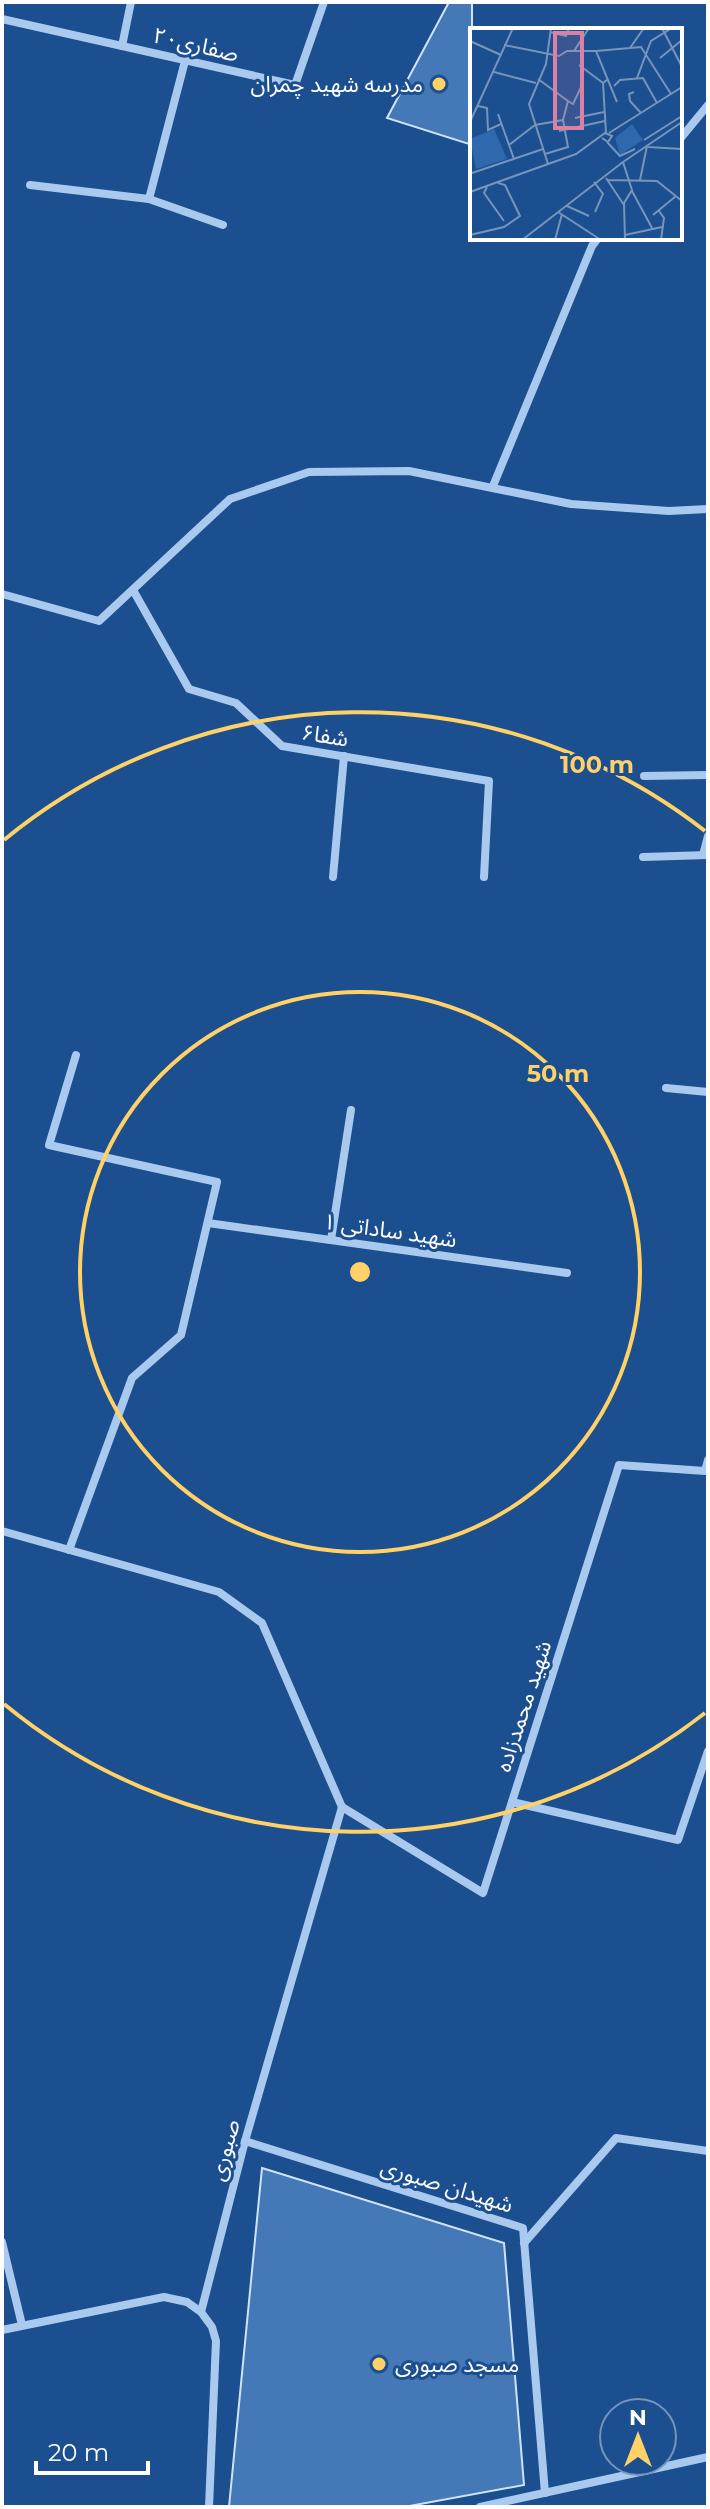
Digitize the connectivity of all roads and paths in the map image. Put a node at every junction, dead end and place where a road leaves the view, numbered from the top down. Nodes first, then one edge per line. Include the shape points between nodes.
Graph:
1 (131, 2) edge
2 (324, 2) edge
3 (2, 19) edge
4 (122, 46) junction
5 (185, 61) junction
6 (708, 105) edge
7 (682, 137) edge
8 (30, 185) dead end
9 (149, 199) junction
10 (223, 225) dead end
11 (596, 240) edge
12 (493, 486) junction
13 (708, 509) edge
14 (133, 590) junction
15 (2, 594) edge
16 (344, 756) junction
17 (708, 775) edge
18 (644, 776) dead end
19 (708, 836) edge
20 (706, 855) edge
21 (643, 857) dead end
22 (333, 877) dead end
23 (484, 877) dead end
24 (76, 1055) dead end
25 (666, 1088) dead end
26 (708, 1092) edge
27 (351, 1110) dead end
28 (208, 1223) junction
29 (331, 1240) junction
30 (567, 1273) dead end
31 (708, 1460) edge
32 (2, 1531) edge
33 (69, 1550) junction
34 (708, 1751) edge
35 (512, 1802) junction
36 (342, 1807) junction
37 (245, 2141) junction
38 (708, 2151) edge
39 (2, 2242) edge
40 (524, 2243) junction
41 (201, 2312) junction
42 (22, 2325) junction
43 (2, 2330) edge
44 (708, 2457) edge
45 (545, 2493) junction
46 (209, 2507) edge
47 (480, 2507) edge

1 - 4 street
2 - 5 street, صفاری۲۰ via 295,85
3 - 4 street, صفاری۲۰
4 - 5 street, صفاری۲۰
5 - 9 street
6 - 7 street
8 - 9 street
9 - 10 street
11 - 12 street
12 - 13 street via 571,504
12 - 14 street via 409,471 309,472 230,499
14 - 15 street via 99,621
14 - 16 street, شفا۶ via 189,689 236,703 282,746
16 - 22 street
16 - 23 street, شفا۶ via 489,781
17 - 18 street
19 - 20 street
20 - 21 street
24 - 28 street via 49,1145 217,1182
25 - 26 street
27 - 29 street
28 - 29 street, شهید ساداتی ۱
28 - 33 street via 181,1335 132,1378
29 - 30 street, شهید ساداتی ۱
31 - 35 street, شهید محمدزاده via 705,1471 619,1465
32 - 33 street
33 - 36 street via 219,1592 262,1623
34 - 35 street via 678,1840
35 - 36 street, شهید محمدزاده via 483,1893
36 - 37 street, صبوری
37 - 40 street, شهیدان صبوری via 523,2228
37 - 41 street, صبوری
38 - 40 street via 616,2138
39 - 42 street
40 - 45 street, شهیدان صبوری
41 - 42 street via 187,2302 164,2297
41 - 46 street via 216,2341
42 - 43 street
44 - 45 street
45 - 47 street

